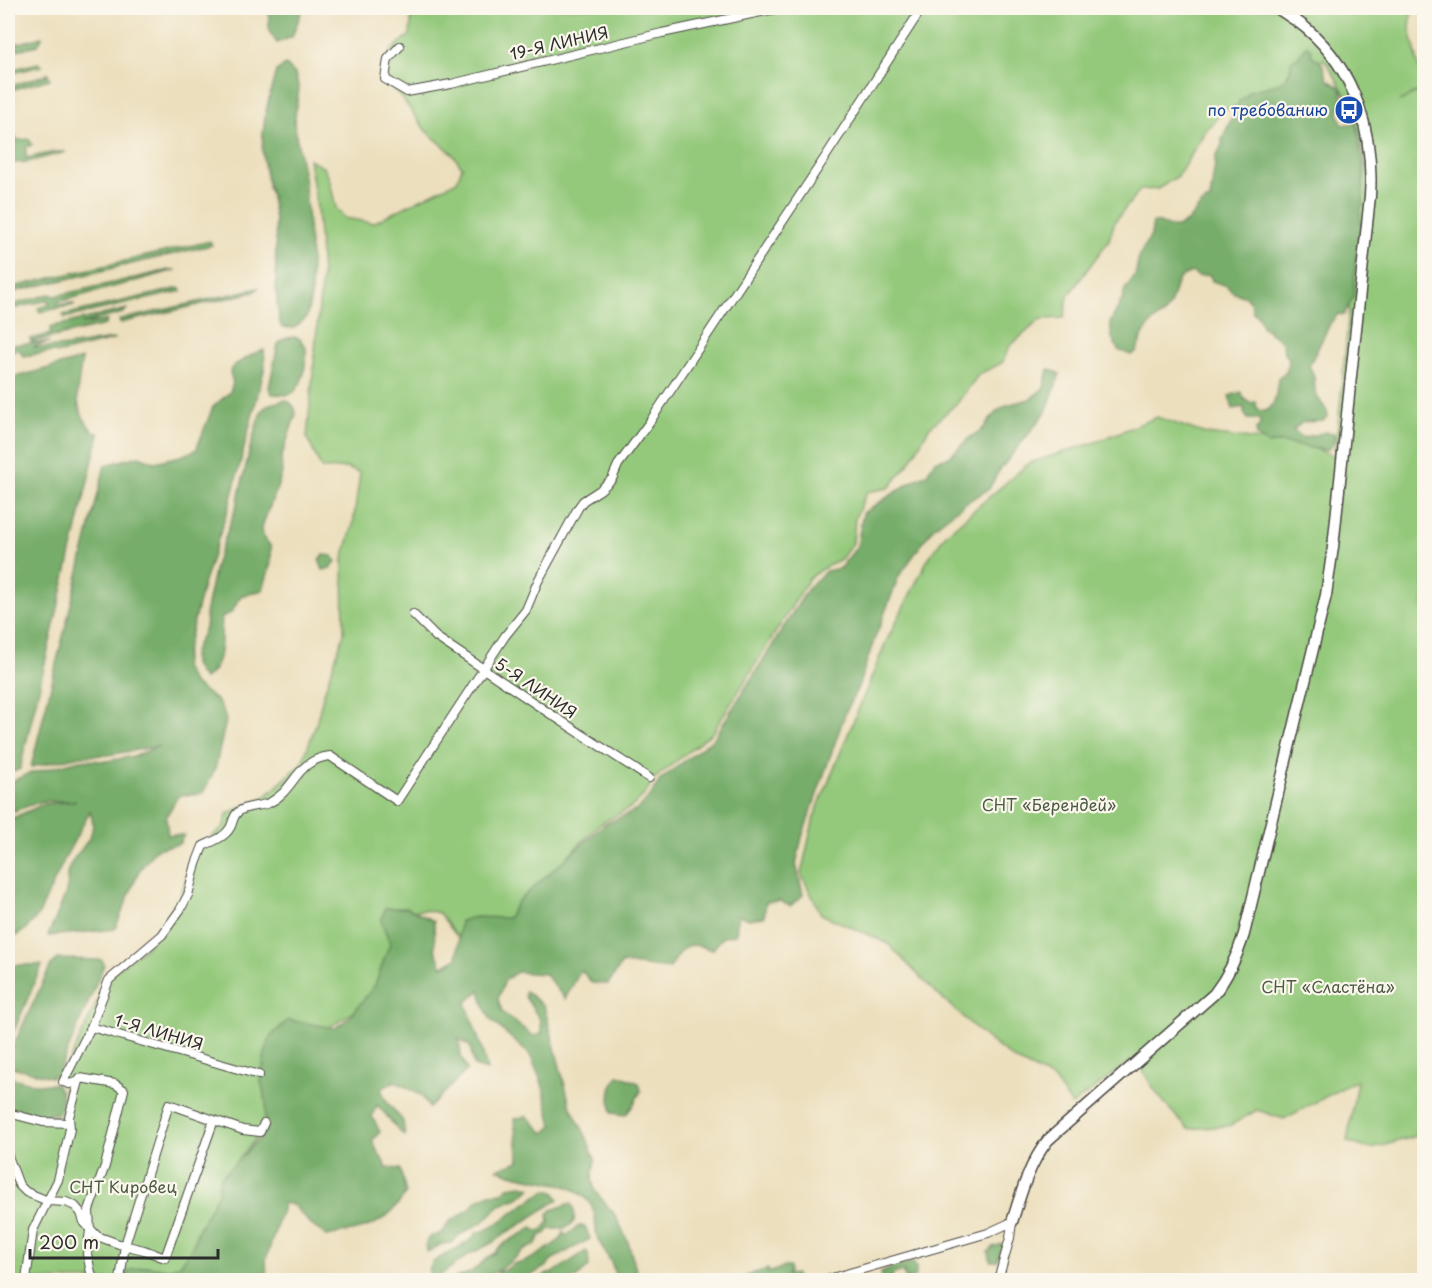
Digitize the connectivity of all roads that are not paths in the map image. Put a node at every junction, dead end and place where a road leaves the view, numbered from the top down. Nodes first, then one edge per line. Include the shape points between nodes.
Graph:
1 (780, 8) edge
2 (922, 8) edge
3 (1277, 8) edge
4 (400, 46) dead end
5 (413, 614) dead end
6 (485, 669) junction
7 (649, 778) dead end
8 (91, 1027) junction
9 (259, 1075) dead end
10 (77, 1082) junction
11 (8, 1113) edge
12 (214, 1120) junction
13 (69, 1123) junction
14 (264, 1124) dead end
15 (8, 1156) edge
16 (48, 1201) junction
17 (1012, 1221) junction
18 (90, 1230) junction
19 (125, 1245) junction
20 (26, 1281) edge
21 (90, 1281) edge
22 (120, 1281) edge
23 (825, 1281) edge
24 (998, 1281) edge

1 - 4 street, 19-Я ЛИНИЯ via 407,92 385,79 388,59
2 - 6 street via 612,478 583,501 526,610
3 - 17 street via 1307,29 1337,61 1369,141 1371,172 1326,595 1244,934 1228,976 1214,994 1048,1140 1027,1175
5 - 6 street, 5-Я ЛИНИЯ via 436,637
6 - 7 street, 5-Я ЛИНИЯ
6 - 8 street via 397,801 330,756 302,768 281,795 268,803 240,810 223,836 203,846 188,895 162,935 109,980
8 - 9 street, 1-Я ЛИНИЯ
8 - 10 street, 1-Я ЛИНИЯ via 63,1082
10 - 13 street
10 - 18 street via 80,1078 115,1084 124,1090 105,1166 89,1210
11 - 13 street via 43,1122
12 - 14 street via 253,1132 261,1132
12 - 19 street via 168,1255 165,1258
12 - 19 street via 169,1104
13 - 16 street via 57,1180
15 - 16 street via 19,1185
16 - 18 street via 75,1206
16 - 20 street via 33,1230
17 - 23 street via 988,1233
17 - 24 street
18 - 19 street
18 - 21 street
19 - 22 street

